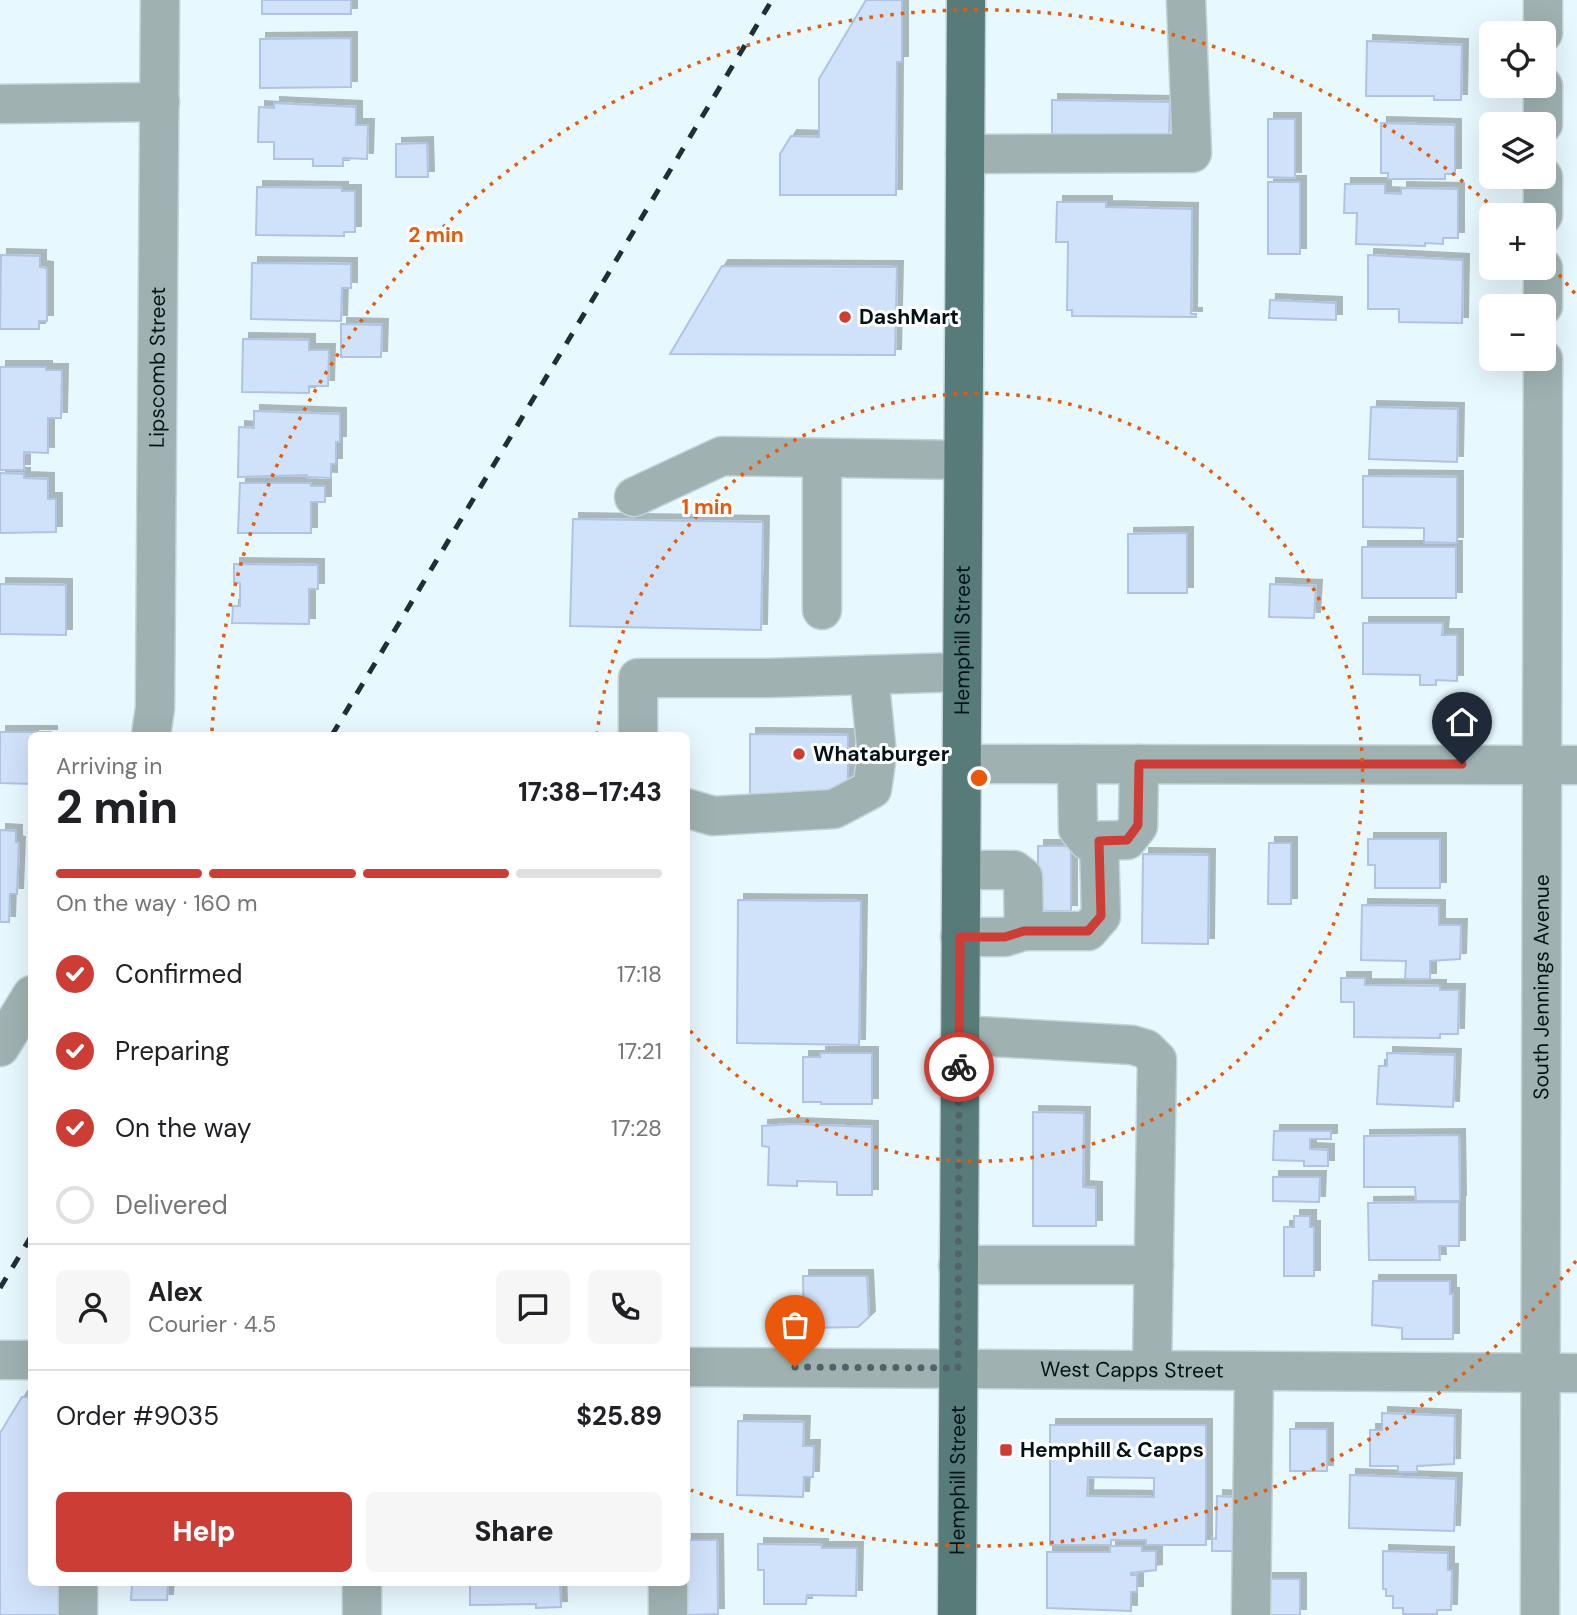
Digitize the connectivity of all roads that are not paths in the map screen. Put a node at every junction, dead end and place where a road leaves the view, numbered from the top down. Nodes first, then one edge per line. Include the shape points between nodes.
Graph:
1 (160, 0) edge
2 (966, 0) edge
3 (1186, 0) edge
4 (1544, 0) edge
5 (1543, 21) edge
6 (160, 102) junction
7 (0, 104) edge
8 (965, 154) junction
9 (1544, 371) edge
10 (822, 458) junction
11 (963, 460) junction
12 (634, 497) dead end
13 (822, 610) dead end
14 (962, 672) junction
15 (869, 675) junction
16 (151, 732) edge
17 (638, 732) edge
18 (961, 764) junction
19 (1077, 764) junction
20 (1139, 764) junction
21 (1560, 764) edge
22 (690, 809) edge
23 (1099, 841) junction
24 (961, 870) junction
25 (1024, 931) junction
26 (960, 937) junction
27 (28, 1002) edge
28 (960, 1035) junction
29 (0, 1047) edge
30 (958, 1265) junction
31 (1154, 1265) junction
32 (0, 1360) edge
33 (28, 1360) edge
34 (690, 1367) edge
35 (958, 1368) junction
36 (1152, 1370) junction
37 (1254, 1371) junction
38 (1559, 1373) edge
39 (78, 1586) edge
40 (362, 1586) edge
41 (668, 1586) edge
42 (78, 1615) edge
43 (362, 1615) edge
44 (667, 1615) edge
45 (957, 1615) edge
46 (1251, 1615) edge
47 (1540, 1615) edge

1 - 6 street, Lipscomb Street
2 - 8 main road, Hemphill Street
3 - 8 street via 1192,153
4 - 5 street
6 - 7 street
6 - 16 street, Lipscomb Street
8 - 11 main road, Hemphill Street
9 - 21 street, South Jennings Avenue
10 - 11 street
10 - 12 street via 722,456
10 - 13 street
11 - 14 main road, Hemphill Street
14 - 15 street
14 - 18 main road, Hemphill Street
15 - 17 street via 638,678
15 - 22 street via 877,755 872,789 834,809 713,816
18 - 19 street
18 - 24 main road, Hemphill Street
19 - 20 street
19 - 23 street via 1078,829 1088,841
20 - 21 street
20 - 23 street via 1138,825 1127,840
21 - 38 street, South Jennings Avenue
23 - 25 street via 1101,916 1088,931
24 - 25 street via 1014,870 1023,877
24 - 26 main road, Hemphill Street
25 - 26 street via 1005,937
26 - 28 main road, Hemphill Street
27 - 29 street
28 - 30 main road, Hemphill Street
28 - 31 street via 1132,1045 1146,1049 1157,1060
30 - 31 street
30 - 35 main road, Hemphill Street
31 - 36 street
32 - 33 street
34 - 35 street, West Capps Street
35 - 36 street, West Capps Street
35 - 45 main road, Hemphill Street
36 - 37 street, West Capps Street
37 - 38 street, West Capps Street
37 - 46 street
38 - 47 street, South Jennings Avenue via 1541,1418
39 - 42 street
40 - 43 street
41 - 44 street

